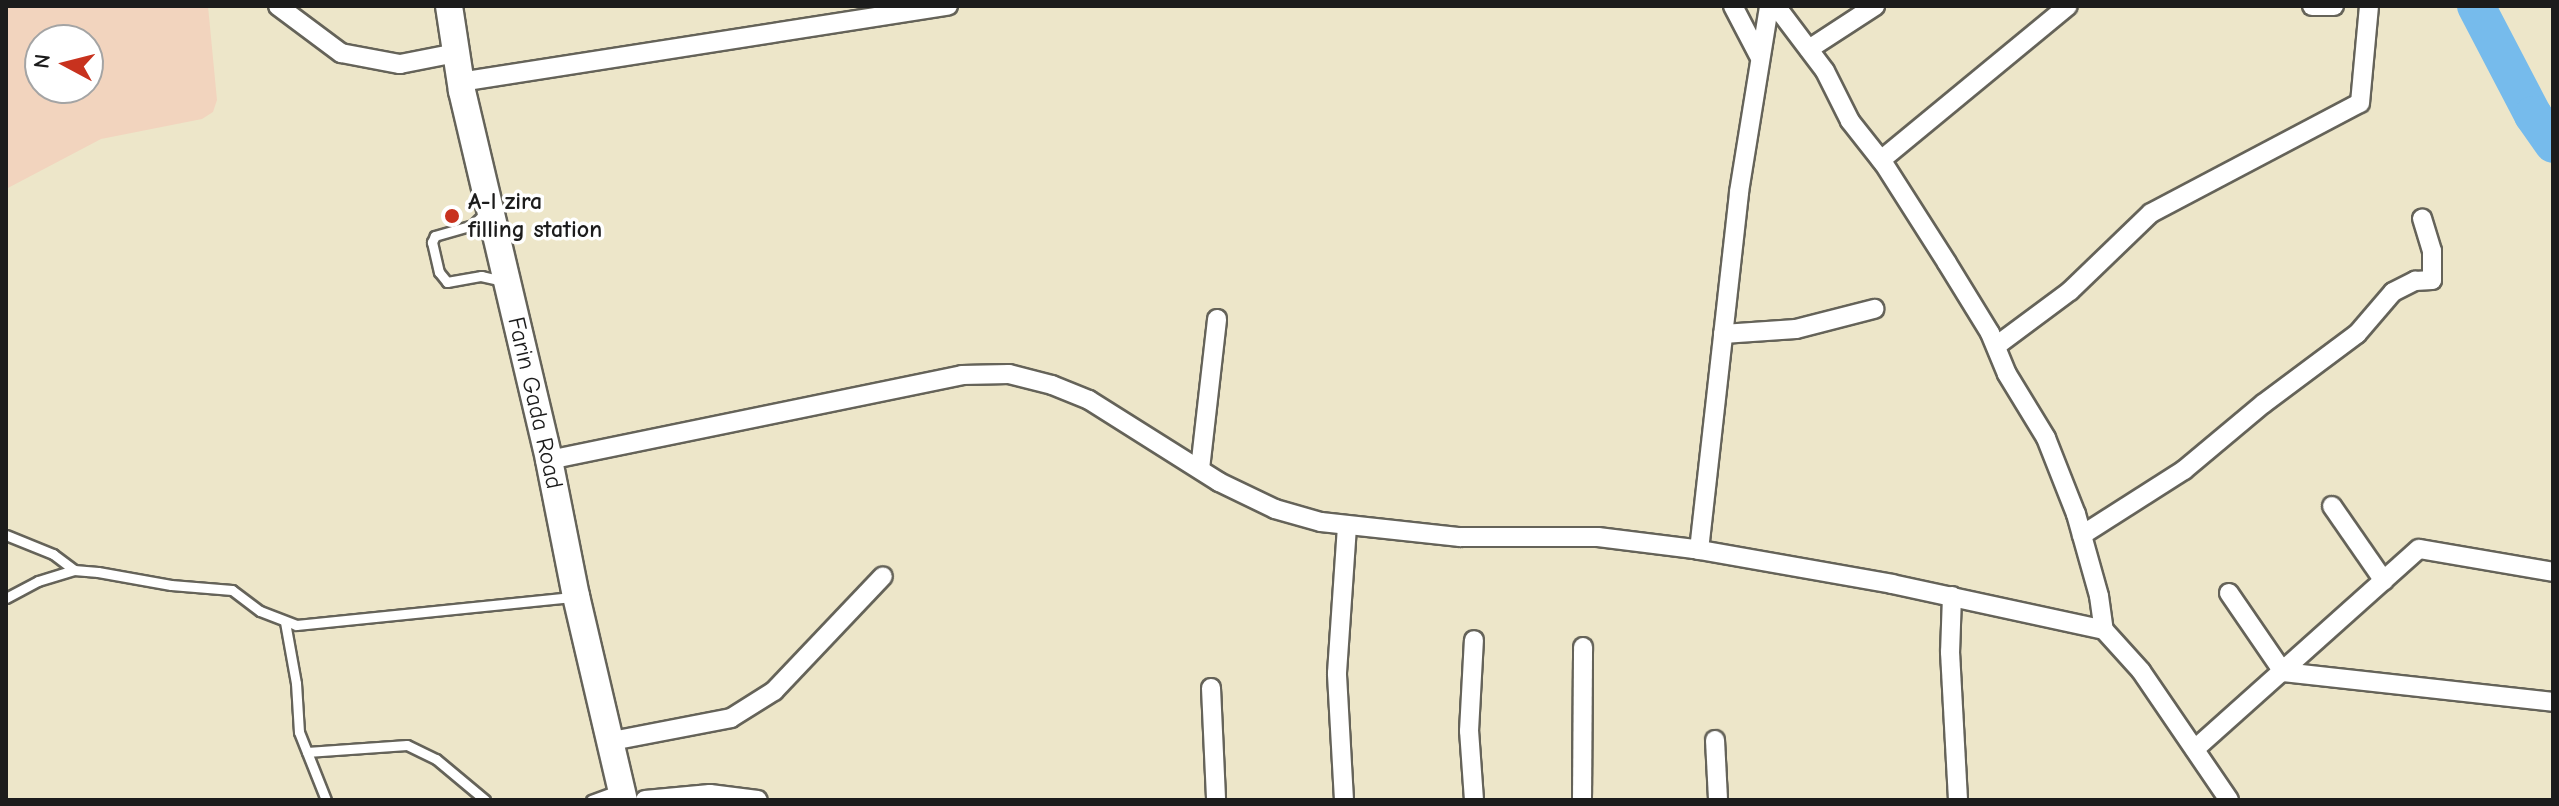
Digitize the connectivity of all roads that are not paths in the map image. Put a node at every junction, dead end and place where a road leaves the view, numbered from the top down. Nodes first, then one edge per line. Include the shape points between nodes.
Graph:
1 (278, 6) edge
2 (449, 6) edge
3 (948, 6) edge
4 (1733, 6) edge
5 (1769, 6) edge
6 (1776, 6) edge
7 (1875, 6) edge
8 (2068, 6) edge
9 (2312, 6) edge
10 (2334, 6) edge
11 (2369, 6) edge
12 (863, 14) edge
13 (1809, 49) junction
14 (456, 53) junction
15 (1759, 56) junction
16 (460, 82) junction
17 (1881, 160) junction
18 (488, 209) junction
19 (2422, 219) dead end
20 (507, 283) junction
21 (1874, 309) dead end
22 (1217, 319) dead end
23 (1723, 334) junction
24 (1996, 346) junction
25 (549, 460) junction
26 (1200, 469) junction
27 (2332, 506) dead end
28 (1347, 525) junction
29 (6, 535) edge
30 (2082, 535) junction
31 (1699, 550) junction
32 (74, 570) junction
33 (2553, 572) edge
34 (883, 576) dead end
35 (2384, 581) junction
36 (2229, 593) dead end
37 (576, 596) junction
38 (1952, 596) junction
39 (6, 598) edge
40 (285, 622) junction
41 (2104, 630) junction
42 (1474, 640) dead end
43 (1583, 647) dead end
44 (2283, 672) junction
45 (1211, 688) dead end
46 (2553, 702) edge
47 (1715, 740) dead end
48 (612, 741) junction
49 (2195, 749) junction
50 (307, 752) junction
51 (630, 796) edge
52 (326, 800) edge
53 (485, 800) edge
54 (591, 800) edge
55 (758, 800) edge
56 (1216, 800) edge
57 (1344, 800) edge
58 (1474, 800) edge
59 (1582, 800) edge
60 (1718, 800) edge
61 (1958, 800) edge
62 (2229, 800) edge

1 - 14 street via 341,53 400,64
2 - 14 main road, Farin Gada Road
3 - 12 street
4 - 15 street
5 - 15 street
6 - 13 street
7 - 13 street
8 - 17 street
9 - 10 street
11 - 24 street via 2360,103 2151,213 2070,291
12 - 16 street
13 - 17 street via 1850,121
14 - 16 main road, Farin Gada Road
15 - 23 street
16 - 18 main road, Farin Gada Road
17 - 24 street
18 - 20 main road, Farin Gada Road
18 - 20 lane via 473,225 435,236 439,272 447,282 481,276
19 - 30 street via 2432,251 2432,280 2415,281 2393,292 2357,334 2184,470
20 - 25 main road, Farin Gada Road
21 - 23 street via 1796,329
22 - 26 street
23 - 31 street
24 - 30 street via 2046,438
25 - 26 street via 962,375 1009,374 1089,400
25 - 37 main road, Farin Gada Road
26 - 28 street via 1275,509
27 - 35 street
28 - 31 street via 1460,537 1598,537
28 - 57 street via 1337,673
29 - 32 lane via 53,554
30 - 41 street
31 - 38 street
32 - 39 lane
32 - 40 lane via 232,590
33 - 35 street via 2419,549
34 - 48 street via 774,691 731,718
35 - 44 street
36 - 44 street
37 - 40 lane via 326,624
37 - 48 main road, Farin Gada Road
38 - 41 street
38 - 61 street
40 - 50 lane via 299,732
41 - 49 street via 2141,671
42 - 58 street via 1469,717
43 - 59 street
44 - 46 street
44 - 49 street
45 - 56 street
47 - 60 street
48 - 51 main road, Farin Gada Road
49 - 62 street
50 - 52 lane
50 - 53 lane via 407,745 436,759
51 - 54 lane
51 - 55 street via 710,794

